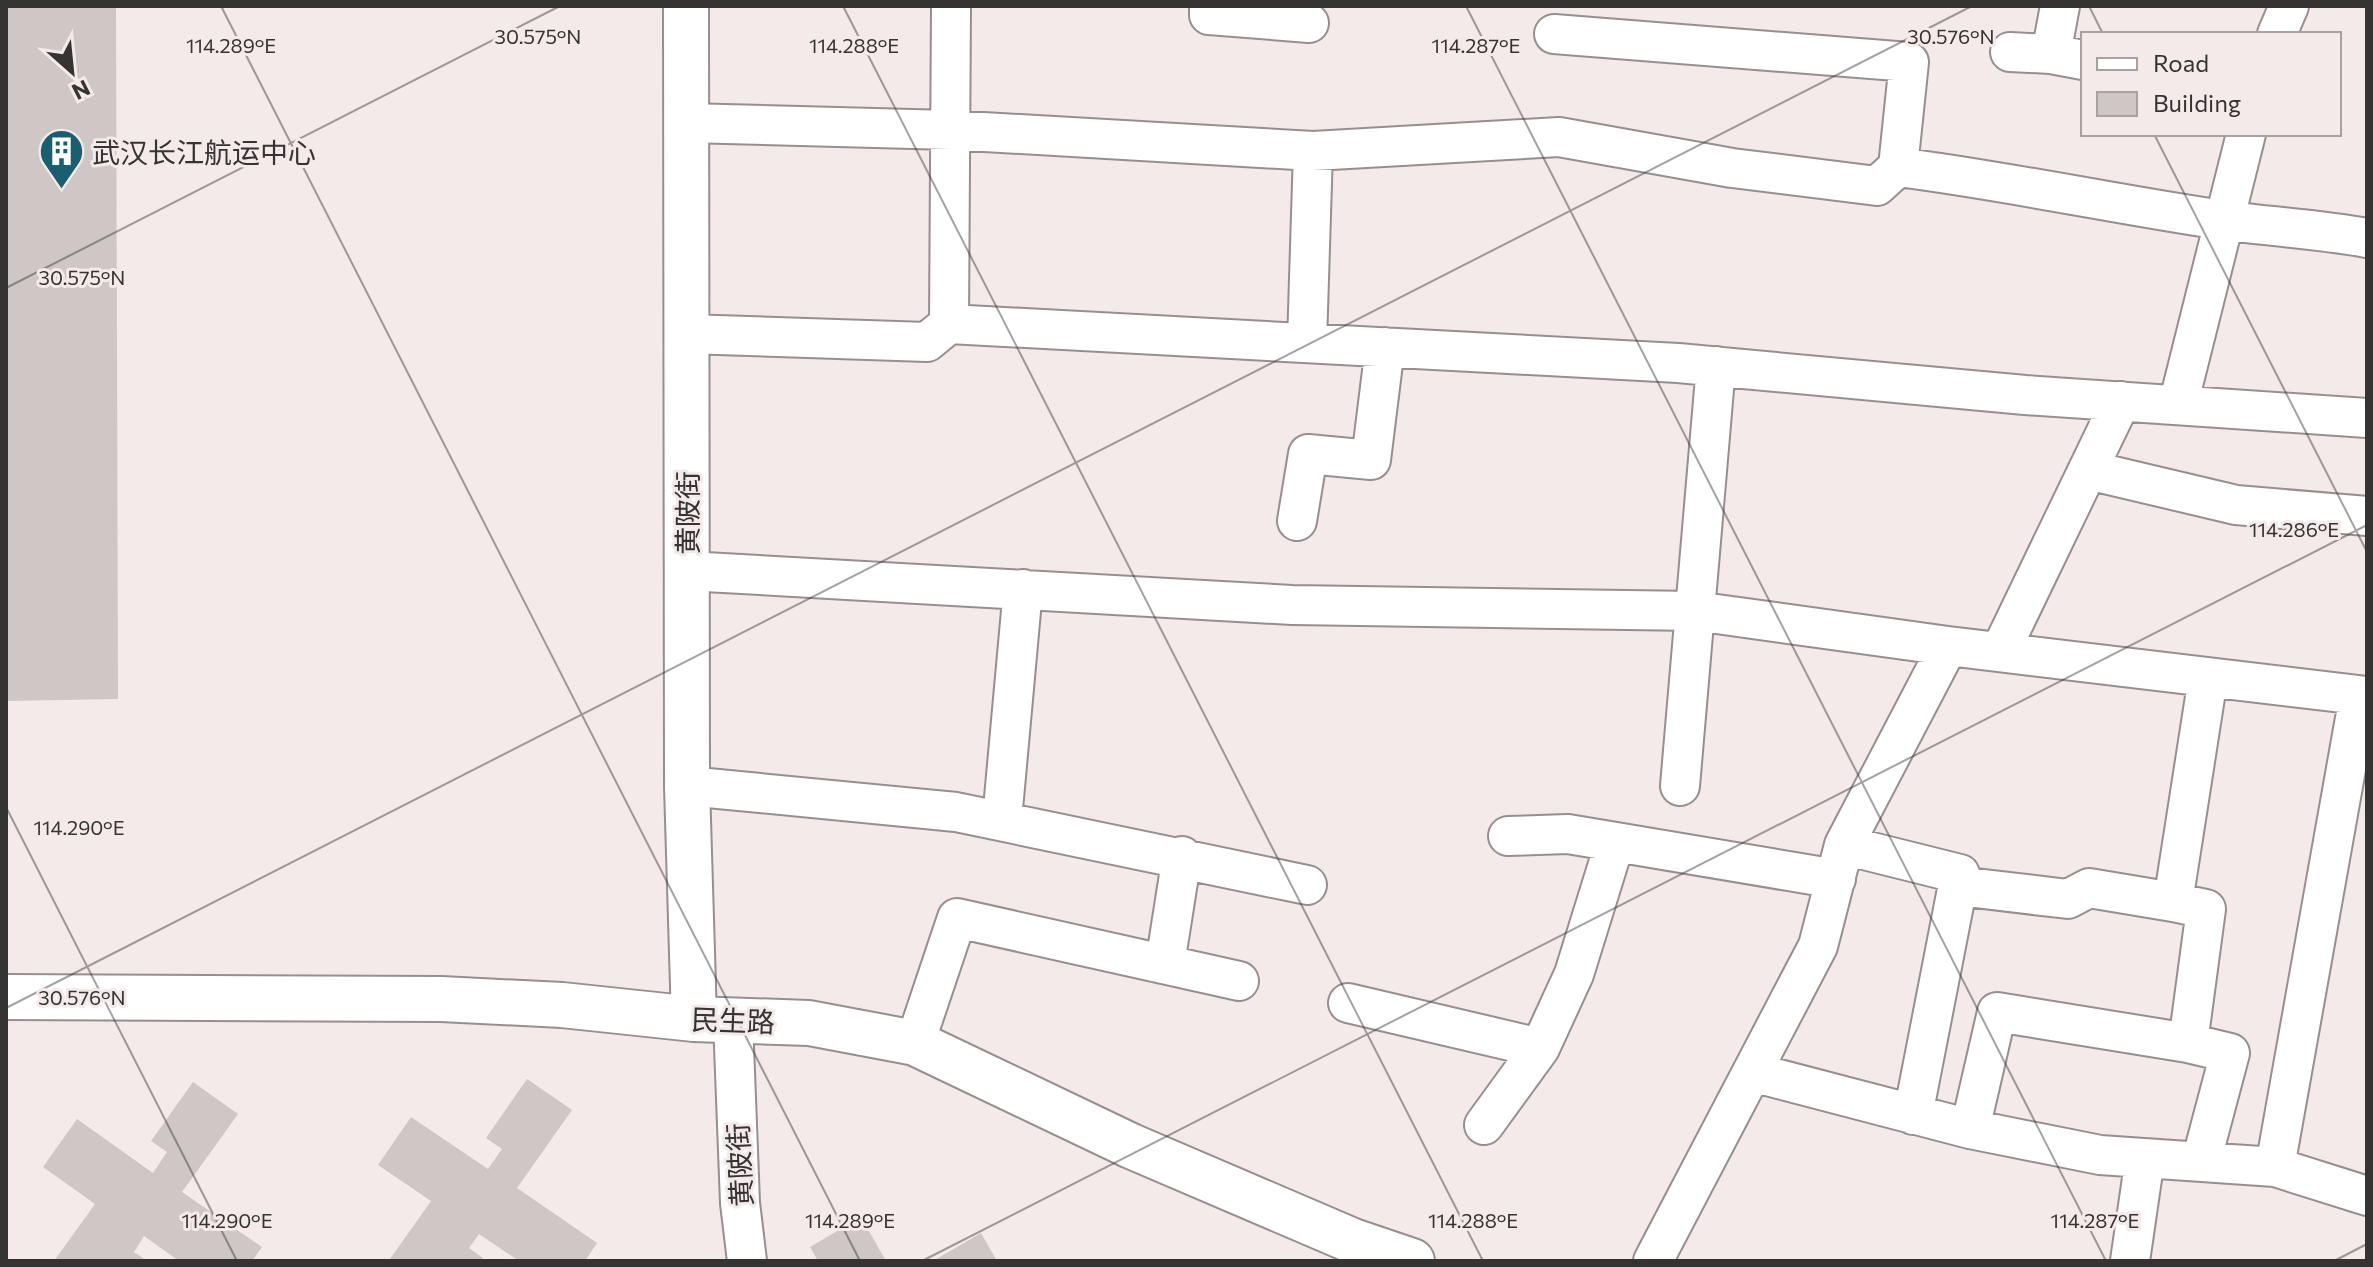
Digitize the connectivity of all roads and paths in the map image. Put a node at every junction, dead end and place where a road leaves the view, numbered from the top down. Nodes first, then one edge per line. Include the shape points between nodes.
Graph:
1 (686, 6) edge
2 (951, 6) edge
3 (1209, 6) edge
4 (2060, 6) edge
5 (2289, 6) edge
6 (1309, 23) dead end
7 (2278, 32) edge
8 (1554, 34) dead end
9 (2010, 52) dead end
10 (2067, 57) edge
11 (686, 123) junction
12 (950, 130) junction
13 (2245, 136) edge
14 (1313, 151) junction
15 (1898, 167) junction
16 (2224, 220) junction
17 (2367, 238) edge
18 (949, 324) junction
19 (686, 334) junction
20 (1307, 343) junction
21 (1385, 347) junction
22 (1716, 366) junction
23 (2121, 401) junction
24 (2178, 405) junction
25 (2367, 418) edge
26 (2088, 470) junction
27 (2367, 516) edge
28 (1297, 521) dead end
29 (687, 571) junction
30 (1023, 589) junction
31 (1695, 611) junction
32 (1948, 646) junction
33 (2000, 652) junction
34 (2208, 678) junction
35 (2363, 696) edge
36 (687, 786) junction
37 (1680, 786) dead end
38 (1002, 820) junction
39 (1508, 836) dead end
40 (1615, 842) junction
41 (1182, 856) junction
42 (1840, 862) junction
43 (1307, 885) dead end
44 (1958, 886) junction
45 (2173, 902) junction
46 (1165, 964) junction
47 (1239, 981) dead end
48 (6, 997) edge
49 (1348, 1003) dead end
50 (714, 1020) junction
51 (915, 1043) junction
52 (2188, 1043) junction
53 (1540, 1048) junction
54 (1752, 1072) junction
55 (1913, 1115) junction
56 (1484, 1125) dead end
57 (1970, 1129) junction
58 (2145, 1158) junction
59 (2201, 1162) junction
60 (2275, 1167) junction
61 (2367, 1196) edge
62 (747, 1261) edge
63 (1412, 1261) edge
64 (1653, 1261) edge
65 (2130, 1261) edge

1 - 11 main road, 黄陂街
2 - 12 street
3 - 6 street via 1209,15
4 - 10 street
5 - 7 street
8 - 15 street via 1909,62
9 - 10 street
11 - 12 street
11 - 19 main road, 黄陂街
12 - 14 street
12 - 18 street
13 - 16 street
14 - 15 street via 1559,137 1732,168 1877,186
14 - 20 street
15 - 16 street
16 - 17 street
16 - 24 street
18 - 19 street via 927,342
18 - 20 street
19 - 29 main road, 黄陂街
20 - 21 street
21 - 22 street
21 - 28 street via 1371,460 1308,454
22 - 23 street
22 - 31 street
23 - 24 street
23 - 26 street
24 - 25 street
26 - 27 street via 2236,505
26 - 33 street
29 - 30 street
29 - 36 main road, 黄陂街
30 - 31 street via 1292,605
30 - 38 street
31 - 32 street
31 - 37 street
32 - 33 street
32 - 42 street
33 - 34 street
34 - 35 street
34 - 45 street
35 - 60 street
36 - 38 street
36 - 50 main road, 黄陂街
38 - 41 street
39 - 40 street via 1568,834
40 - 42 street
40 - 53 street via 1574,974
41 - 43 street
41 - 46 street
42 - 44 street via 1960,874
42 - 54 street via 1818,946
44 - 45 street via 2068,899 2089,888
44 - 55 street
45 - 52 street via 2206,909
46 - 47 street
46 - 51 street via 957,918
48 - 50 main road, 民生路 via 441,999
49 - 53 street
50 - 51 main road, 民生路 via 809,1023
50 - 62 street, 黄陂街
51 - 63 main road, 民生路 via 1131,1146
52 - 57 street via 1997,1012
52 - 59 street via 2230,1053
53 - 56 street
54 - 55 street
54 - 64 street
55 - 57 street
57 - 58 street via 2100,1155
58 - 59 street
58 - 65 street
59 - 60 street
60 - 61 street

